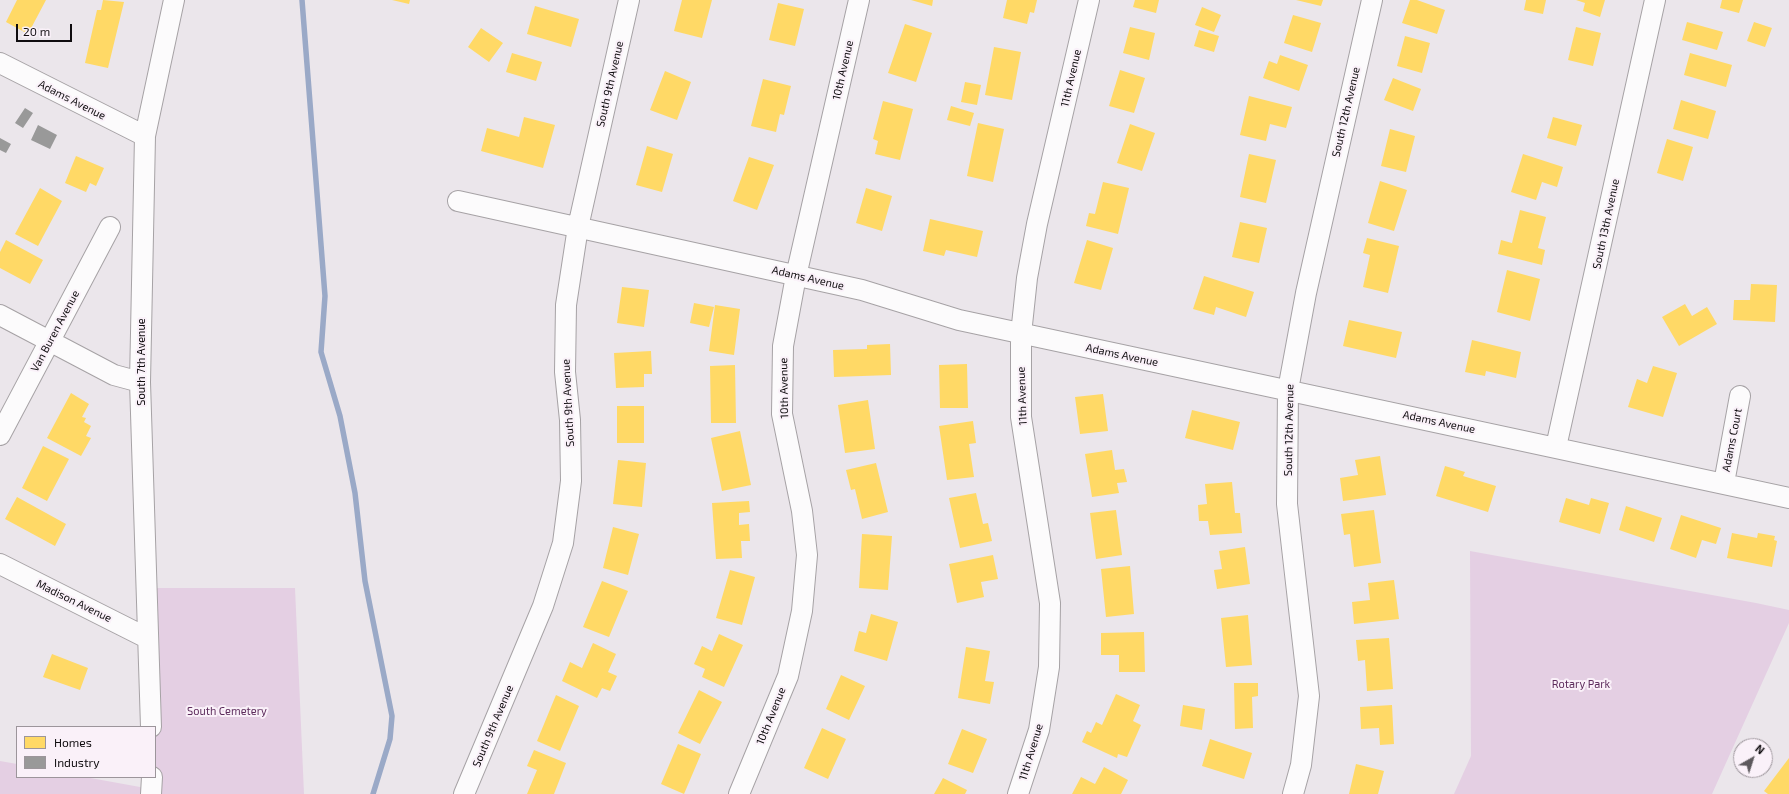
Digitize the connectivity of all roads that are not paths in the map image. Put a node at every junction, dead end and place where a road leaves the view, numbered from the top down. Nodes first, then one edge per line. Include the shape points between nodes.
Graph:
1 (174, 0) edge
2 (629, 0) edge
3 (859, 0) edge
4 (1089, 0) edge
5 (1372, 0) edge
6 (1655, 0) edge
7 (0, 63) edge
8 (144, 136) junction
9 (458, 201) dead end
10 (110, 227) dead end
11 (578, 227) junction
12 (796, 276) junction
13 (0, 315) edge
14 (1020, 334) junction
15 (49, 341) junction
16 (140, 382) junction
17 (1288, 390) junction
18 (1740, 396) dead end
19 (0, 435) edge
20 (1556, 447) junction
21 (1724, 483) junction
22 (1789, 498) edge
23 (0, 564) edge
24 (147, 638) junction
25 (151, 726) edge
26 (152, 778) edge
27 (151, 794) edge
28 (464, 794) edge
29 (739, 794) edge
30 (1018, 794) edge
31 (1293, 794) edge

1 - 8 street, South 7th Avenue
2 - 11 street, South 9th Avenue
3 - 12 street, 10th Avenue
4 - 14 street, 11th Avenue via 1037,224
5 - 17 street, South 12th Avenue via 1306,293
6 - 20 street, South 13th Avenue
7 - 8 street, Adams Avenue
8 - 16 street, South 7th Avenue
9 - 11 street, Adams Avenue
10 - 15 street, Van Buren Avenue
11 - 12 street, Adams Avenue
11 - 28 street, South 9th Avenue via 566,305 565,372 570,420 571,481 563,543 543,606
12 - 14 street, Adams Avenue via 862,290 959,320
12 - 29 street, 10th Avenue via 784,346 782,414 802,511 807,555 802,611 788,676
13 - 15 street
14 - 17 street, Adams Avenue
14 - 30 street, 11th Avenue via 1021,417 1050,603 1049,667 1039,730
15 - 16 street via 114,374
15 - 19 street, Van Buren Avenue
16 - 24 street, South 7th Avenue
17 - 20 street, Adams Avenue
17 - 31 street, South 12th Avenue via 1287,504 1309,696 1301,765
18 - 21 street, Adams Court
20 - 21 street, Adams Avenue
21 - 22 street, Adams Avenue
23 - 24 street, Madison Avenue
24 - 25 street, South 7th Avenue
26 - 27 street

